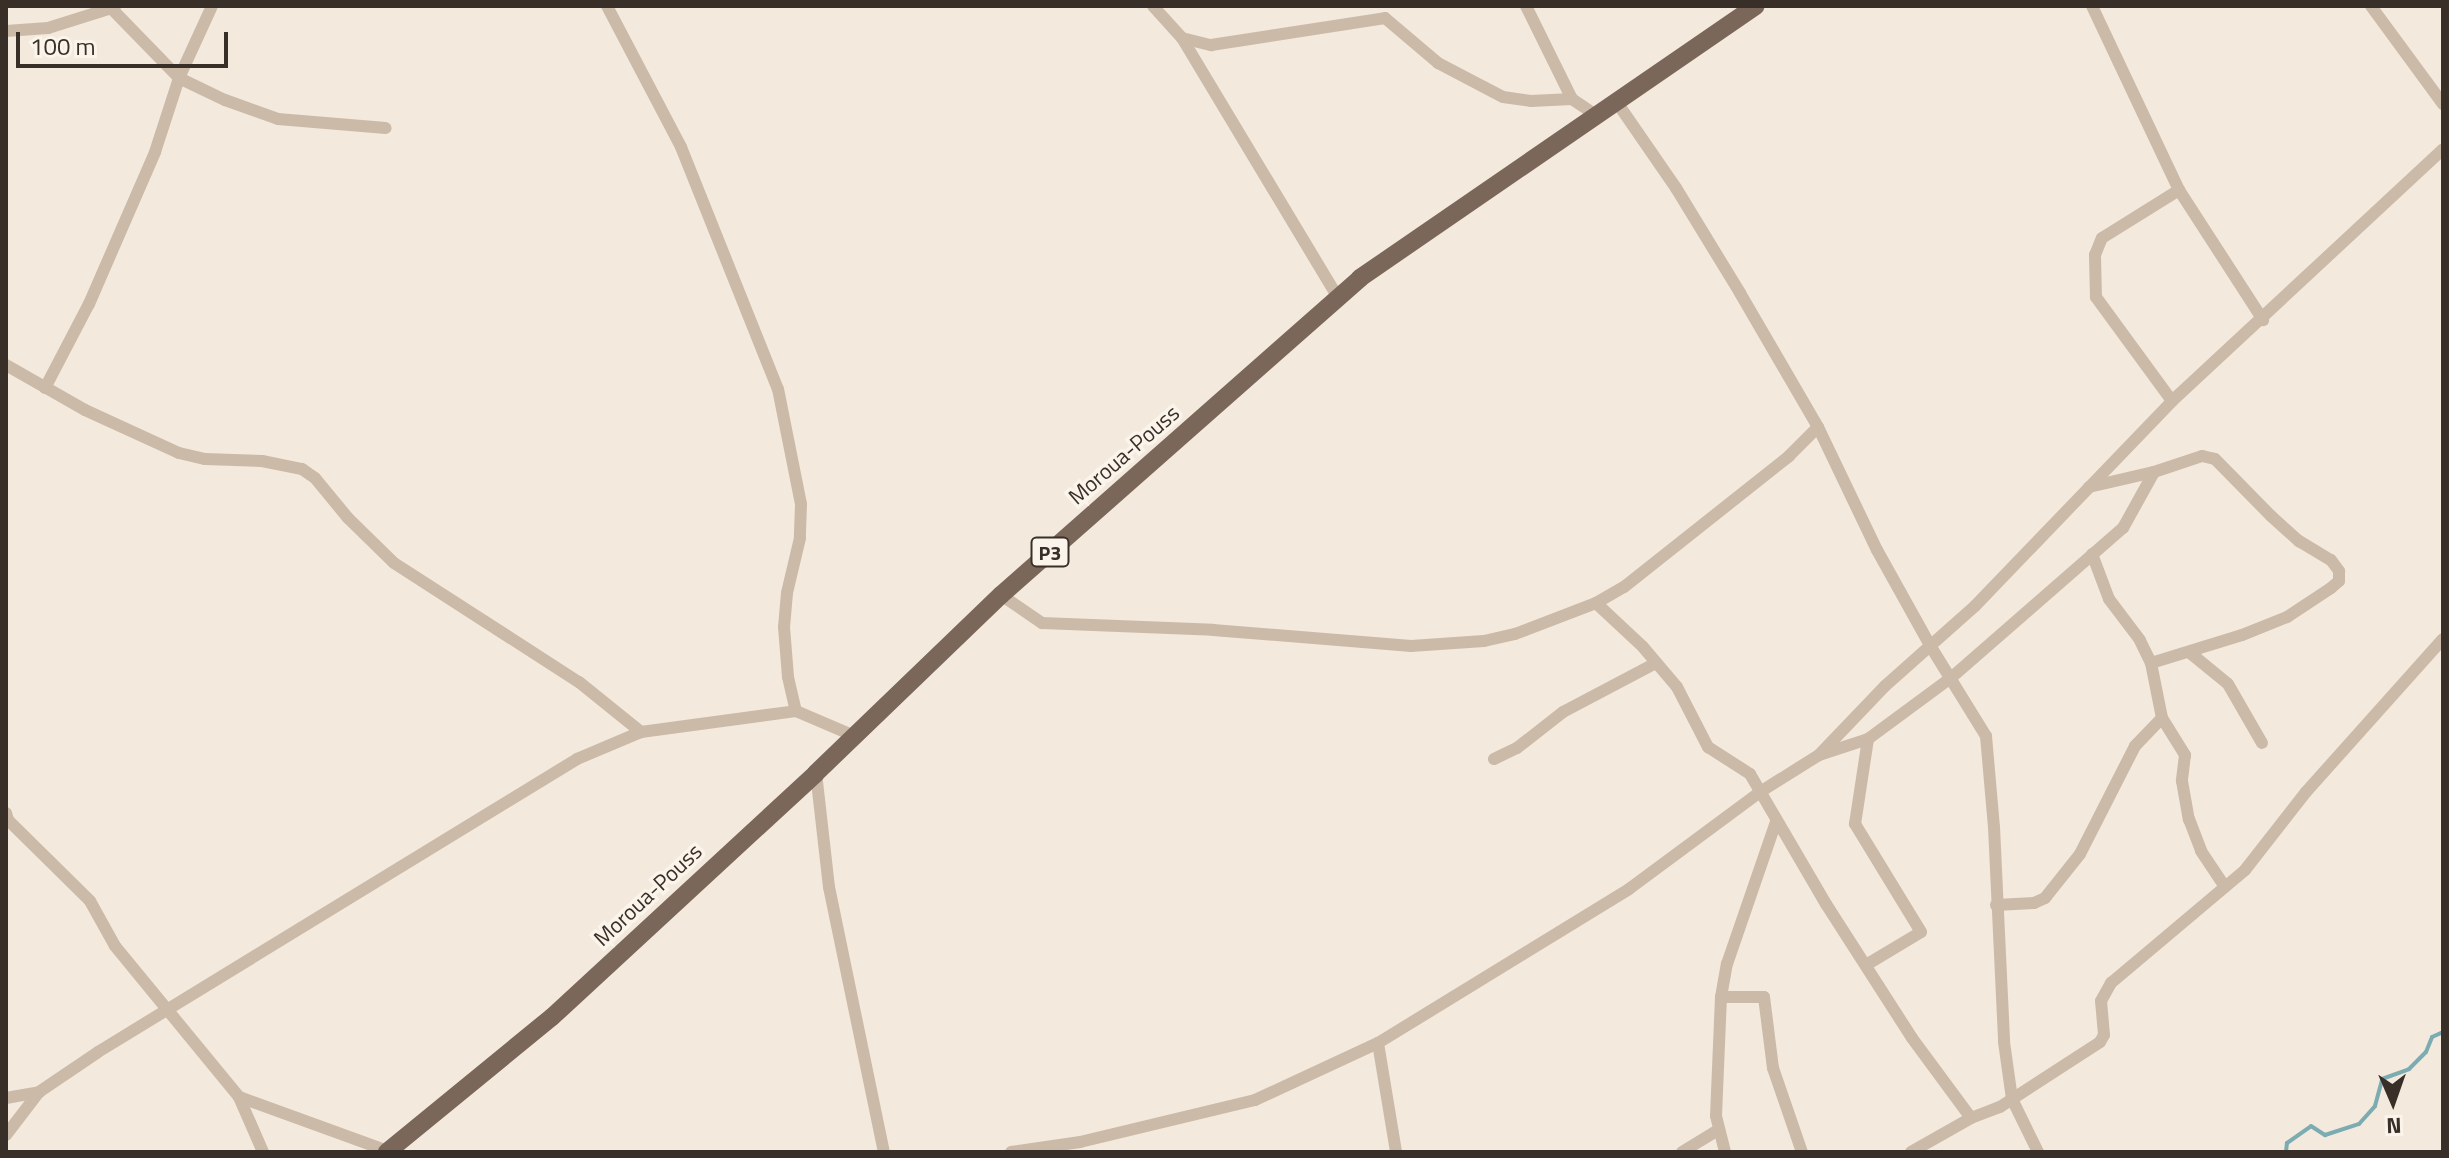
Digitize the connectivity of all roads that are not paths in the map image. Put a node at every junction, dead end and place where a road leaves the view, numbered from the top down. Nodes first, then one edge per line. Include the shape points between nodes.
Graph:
1 (212, 6) edge
2 (607, 6) edge
3 (1153, 6) edge
4 (1526, 6) edge
5 (1756, 6) edge
6 (2092, 6) edge
7 (2371, 6) edge
8 (113, 7) edge
9 (6, 31) edge
10 (1182, 38) junction
11 (179, 78) junction
12 (1572, 99) junction
13 (1616, 101) junction
14 (2443, 104) edge
15 (1597, 116) junction
16 (386, 128) dead end
17 (2443, 149) edge
18 (2179, 190) junction
19 (1339, 299) junction
20 (2263, 320) junction
21 (6, 365) edge
22 (45, 388) junction
23 (2172, 401) junction
24 (1818, 427) junction
25 (2154, 472) junction
26 (2088, 487) junction
27 (2092, 554) junction
28 (1001, 595) junction
29 (1596, 603) junction
30 (2443, 639) edge
31 (1931, 647) junction
32 (2189, 652) junction
33 (1656, 663) junction
34 (2151, 663) junction
35 (1952, 677) junction
36 (796, 711) junction
37 (2162, 718) junction
38 (641, 732) junction
39 (852, 735) junction
40 (1868, 739) junction
41 (2262, 743) dead end
42 (1819, 755) junction
43 (1494, 759) dead end
44 (816, 773) junction
45 (1760, 792) junction
46 (7, 818) edge
47 (1776, 822) junction
48 (2225, 887) junction
49 (1996, 905) junction
50 (1866, 965) junction
51 (1721, 997) junction
52 (167, 1012) junction
53 (1378, 1043) junction
54 (39, 1092) junction
55 (239, 1097) junction
56 (6, 1098) edge
57 (2012, 1099) junction
58 (1971, 1118) junction
59 (1718, 1130) junction
60 (6, 1135) edge
61 (263, 1152) edge
62 (388, 1152) edge
63 (884, 1152) edge
64 (1011, 1152) edge
65 (1396, 1152) edge
66 (1682, 1152) edge
67 (1725, 1152) edge
68 (1802, 1152) edge
69 (1911, 1152) edge
70 (2038, 1152) edge

1 - 11 street
2 - 36 street via 681,147 778,389 801,504 784,627
3 - 10 street
4 - 12 street
5 - 13 main road, Moroua-Pouss / P3
6 - 18 street
7 - 14 street
8 - 9 street via 48,28
8 - 11 street
10 - 12 street via 1227,45 1385,18 1438,63 1503,97
10 - 19 street
11 - 16 street via 278,119
11 - 22 street via 137,193
12 - 15 street
13 - 15 main road, Moroua-Pouss / P3
13 - 24 street via 1676,188
15 - 19 main road, Moroua-Pouss / P3 via 1360,278
17 - 20 street
18 - 20 street
18 - 23 street via 2102,238 2095,255 2096,297
19 - 28 main road, Moroua-Pouss / P3
20 - 23 street
21 - 22 street
22 - 38 street via 179,453 302,469 394,563 579,682
23 - 26 street
24 - 29 street via 1642,575
24 - 31 street
25 - 26 street
25 - 27 street via 2123,528
25 - 32 street via 2202,456 2215,459 2271,516 2339,571 2339,581 2287,617
26 - 31 street
27 - 34 street via 2109,599
27 - 35 street
28 - 29 street via 1042,623 1411,646 1515,634
28 - 39 main road, Moroua-Pouss / P3
29 - 33 street
30 - 48 street
31 - 35 street
31 - 42 street
32 - 34 street
32 - 41 street via 2228,684
33 - 43 street via 1563,712
33 - 45 street via 1687,702 1708,747 1739,764
34 - 37 street
35 - 40 street
35 - 49 street via 1981,725 1988,749
36 - 38 street
36 - 39 street
37 - 48 street via 2185,755 2182,781 2189,819 2201,851
37 - 49 street via 2135,746 2080,854 2045,898
38 - 52 street via 561,767
39 - 44 main road, Moroua-Pouss / P3
40 - 42 street
40 - 50 street via 1855,824 1921,932
42 - 45 street
44 - 62 main road, Moroua-Pouss / P3 via 552,1017
44 - 63 street via 829,887
45 - 47 street
45 - 53 street via 1629,889
46 - 52 street via 90,901 115,946
47 - 50 street
47 - 51 street via 1727,964
48 - 57 street via 2111,983 2101,1001 2100,1042
49 - 57 street
50 - 58 street
51 - 59 street
51 - 68 street via 1764,997 1773,1068
52 - 54 street
52 - 55 street
53 - 64 street via 1255,1100 1080,1142
53 - 65 street
54 - 56 street
54 - 60 street
55 - 61 street
55 - 62 street
57 - 58 street
57 - 70 street
58 - 69 street
59 - 66 street
59 - 67 street

